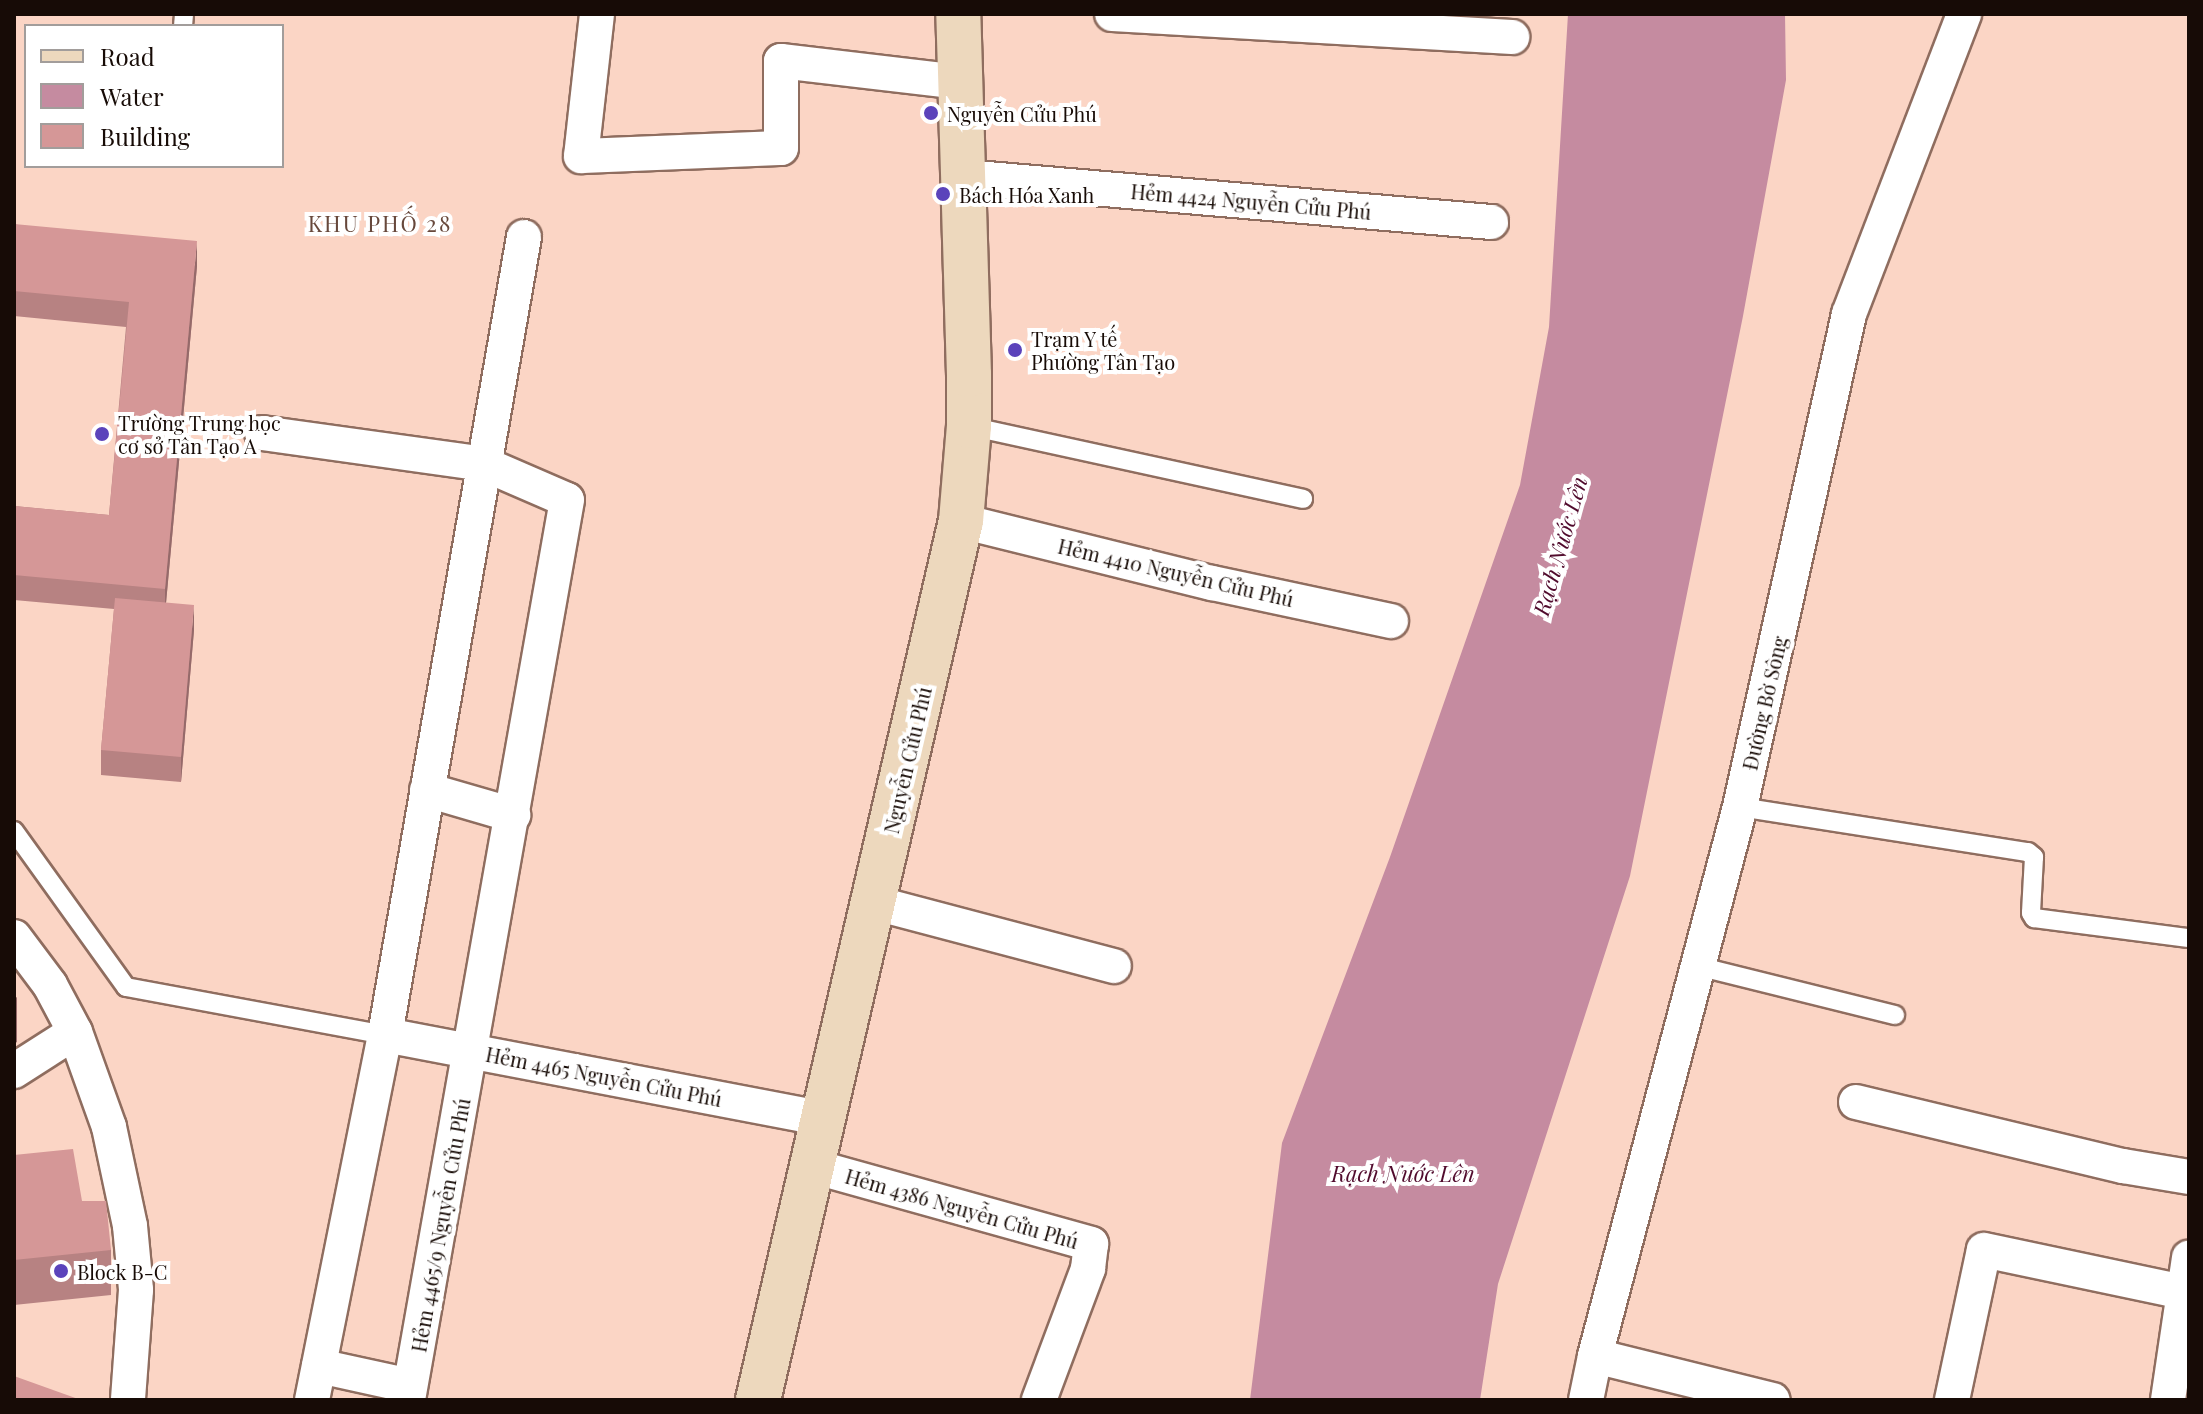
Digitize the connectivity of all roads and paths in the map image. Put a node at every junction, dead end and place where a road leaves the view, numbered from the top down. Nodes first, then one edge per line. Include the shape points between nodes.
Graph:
1 (597, 14) edge
2 (958, 14) edge
3 (1112, 14) edge
4 (1964, 14) edge
5 (1512, 37) dead end
6 (961, 82) junction
7 (964, 177) junction
8 (1491, 222) dead end
9 (524, 237) dead end
10 (969, 426) junction
11 (262, 433) dead end
12 (484, 464) junction
13 (1303, 499) dead end
14 (961, 521) junction
15 (1391, 621) dead end
16 (427, 790) junction
17 (1740, 807) junction
18 (513, 815) junction
19 (14, 831) edge
20 (875, 903) junction
21 (14, 937) edge
22 (2189, 938) edge
23 (1114, 966) dead end
24 (1697, 966) junction
25 (1895, 1015) dead end
26 (75, 1032) junction
27 (385, 1035) junction
28 (472, 1050) junction
29 (14, 1071) edge
30 (1856, 1102) dead end
31 (824, 1119) junction
32 (812, 1166) junction
33 (2189, 1177) edge
34 (2189, 1258) edge
35 (2184, 1292) junction
36 (1595, 1356) junction
37 (319, 1366) junction
38 (409, 1393) edge
39 (128, 1400) edge
40 (312, 1400) edge
41 (758, 1400) edge
42 (1039, 1400) edge
43 (1586, 1400) edge
44 (1773, 1400) edge
45 (1952, 1400) edge
46 (2168, 1400) edge

1 - 6 street via 581,156 781,148 781,61
2 - 6 main road, Nguyễn Cửu Phú
3 - 5 street
4 - 17 street, Đường Bờ Sông via 1849,314
6 - 7 main road, Nguyễn Cửu Phú
7 - 8 street, Hẻm 4424 Nguyễn Cửu Phú
7 - 10 main road, Nguyễn Cửu Phú
9 - 12 street
10 - 13 lane
10 - 14 main road, Nguyễn Cửu Phú
11 - 12 street
12 - 16 street
12 - 18 street, Hẻm 4465/9 Nguyễn Cửu Phú via 567,500
14 - 15 street, Hẻm 4410 Nguyễn Cửu Phú
14 - 20 main road, Nguyễn Cửu Phú
16 - 18 street
16 - 27 street
17 - 22 lane via 2028,852 2034,857 2034,918
17 - 24 street, Đường Bờ Sông
18 - 28 street, Hẻm 4465/9 Nguyễn Cửu Phú
19 - 27 lane via 126,987
20 - 23 street
20 - 31 main road, Nguyễn Cửu Phú
21 - 26 street via 50,985
24 - 25 lane
24 - 36 street, Đường Bờ Sông
26 - 29 street
26 - 39 street via 109,1127 130,1226 136,1290
27 - 28 street, Hẻm 4465 Nguyễn Cửu Phú
27 - 37 street
28 - 31 street, Hẻm 4465 Nguyễn Cửu Phú
28 - 38 street, Hẻm 4465/9 Nguyễn Cửu Phú
30 - 33 street via 2093,1160
31 - 32 main road, Nguyễn Cửu Phú
32 - 41 main road, Nguyễn Cửu Phú
32 - 42 street, Hẻm 4386 Nguyễn Cửu Phú via 1091,1244 1088,1269
34 - 35 street
35 - 45 street via 1984,1250
35 - 46 street
36 - 43 street, Đường Bờ Sông
36 - 44 street
37 - 38 street
37 - 40 street

